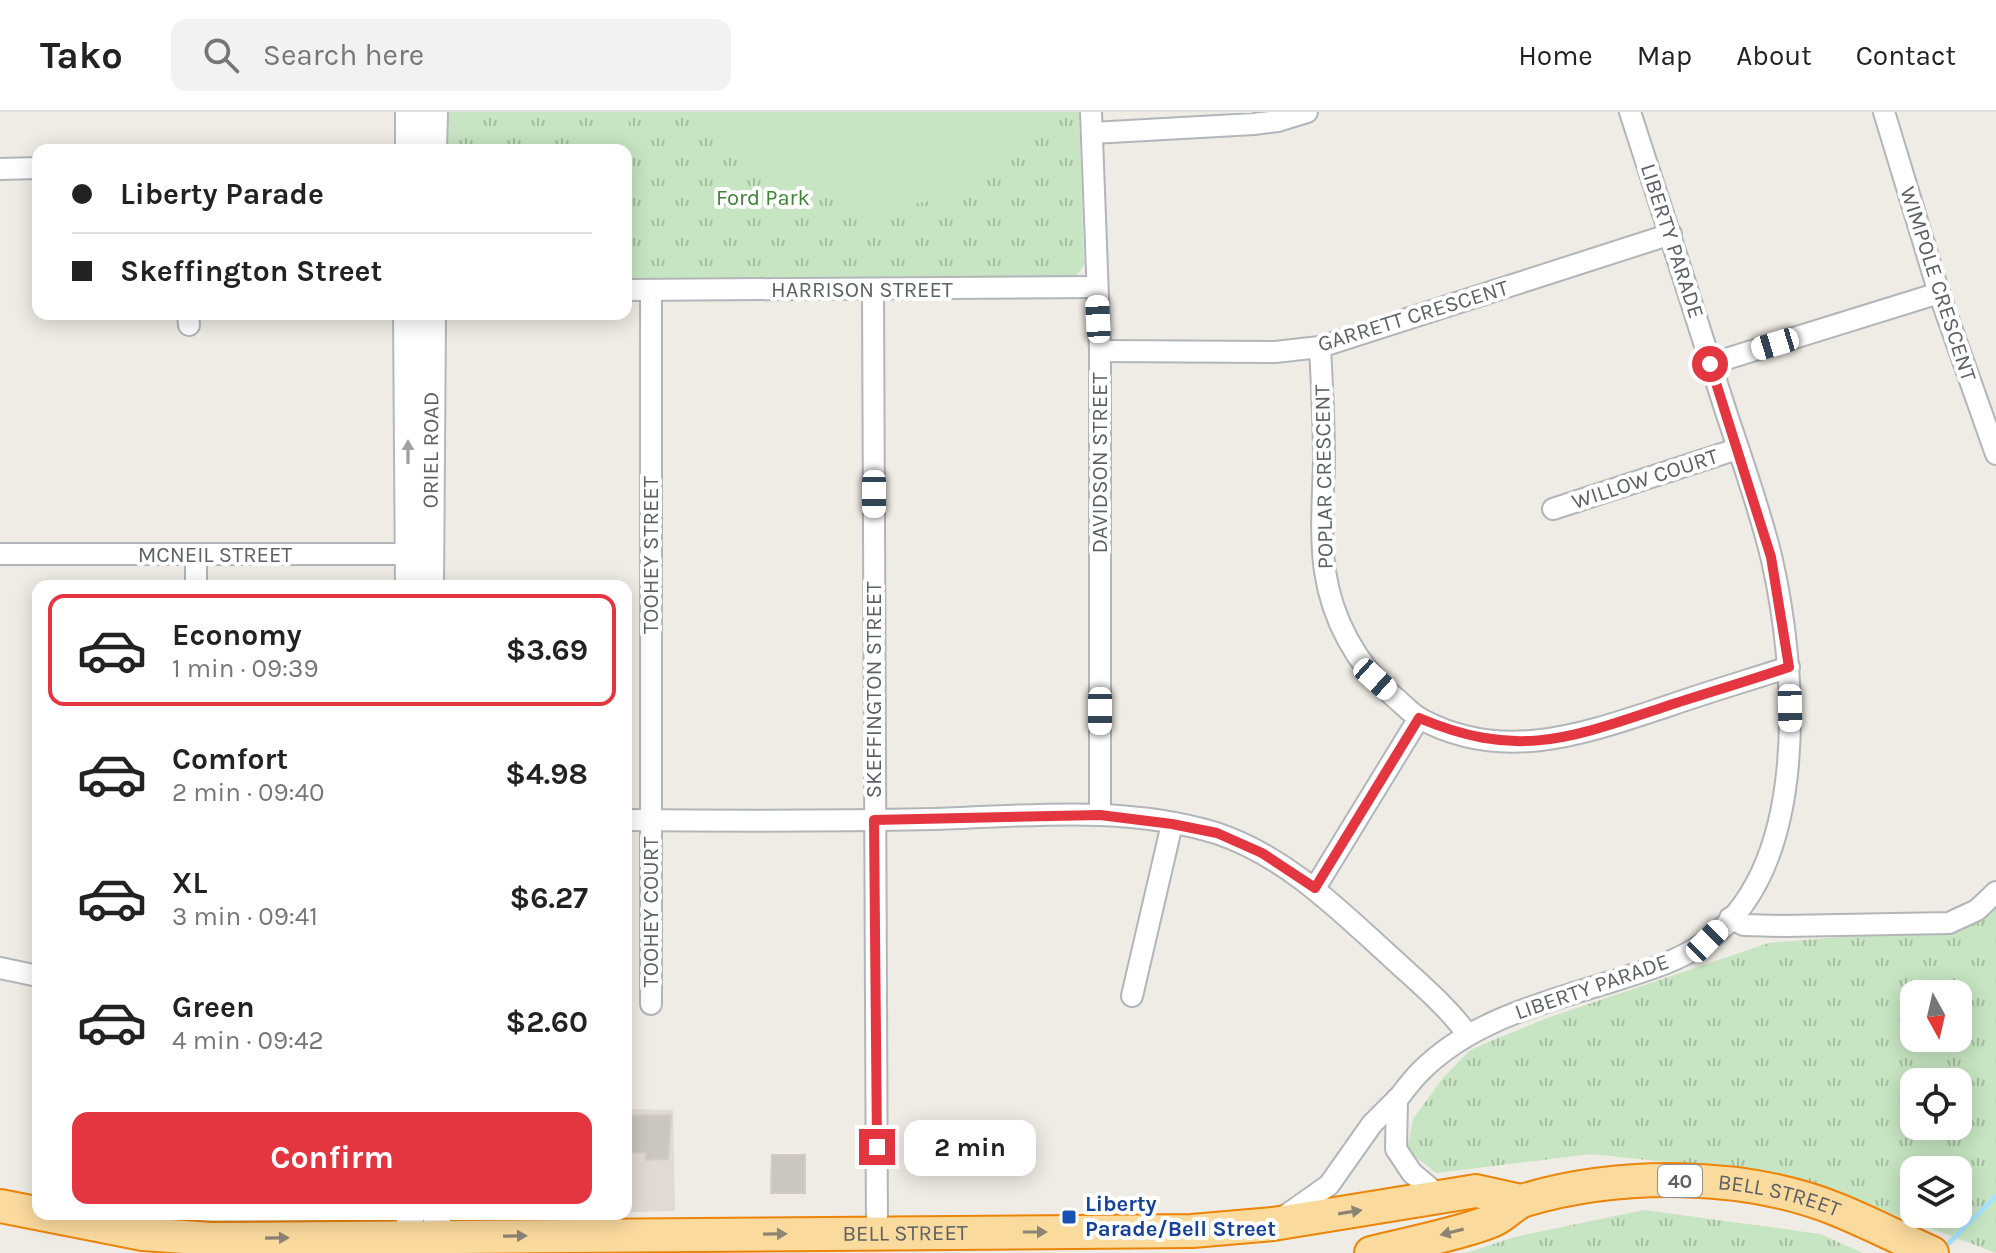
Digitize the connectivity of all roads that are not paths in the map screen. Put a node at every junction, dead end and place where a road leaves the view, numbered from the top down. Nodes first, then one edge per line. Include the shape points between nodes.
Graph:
1 (409, 112) edge
2 (434, 112) edge
3 (1307, 112) edge
4 (1630, 112) edge
5 (1884, 112) edge
6 (1092, 122) edge
7 (409, 144) edge
8 (433, 144) edge
9 (32, 168) edge
10 (0, 169) edge
11 (1671, 234) junction
12 (1097, 287) junction
13 (632, 290) edge
14 (651, 290) junction
15 (873, 291) junction
16 (1939, 293) junction
17 (407, 320) edge
18 (432, 320) edge
19 (1320, 347) junction
20 (1100, 351) junction
21 (1710, 364) junction
22 (1737, 449) junction
23 (1996, 454) edge
24 (1553, 509) dead end
25 (0, 554) edge
26 (419, 554) junction
27 (196, 555) junction
28 (196, 580) edge
29 (411, 580) edge
30 (428, 580) edge
31 (1789, 667) junction
32 (1419, 718) junction
33 (1100, 815) junction
34 (632, 820) edge
35 (874, 820) junction
36 (651, 821) junction
37 (1172, 824) junction
38 (1315, 888) junction
39 (1996, 892) edge
40 (1730, 918) junction
41 (0, 968) edge
42 (32, 975) edge
43 (1132, 996) dead end
44 (651, 1004) dead end
45 (1468, 1035) junction
46 (1396, 1101) junction
47 (1442, 1198) junction
48 (1521, 1201) junction
49 (0, 1206) edge
50 (32, 1213) edge
51 (65, 1220) edge
52 (1273, 1224) junction
53 (877, 1233) junction
54 (423, 1235) edge
55 (1086, 1242) edge
56 (1371, 1253) edge
57 (1932, 1253) edge

1 - 7 main road
2 - 8 main road
3 - 6 street via 1254,124
4 - 11 street, LIBERTY PARADE
5 - 16 street, WIMPOLE CRESCENT
6 - 12 street, DAVIDSON STREET
9 - 10 street
11 - 19 street, GARRETT CRESCENT
11 - 21 street, LIBERTY PARADE
12 - 15 street, HARRISON STREET
12 - 20 street, DAVIDSON STREET
13 - 14 street, HARRISON STREET
14 - 15 street, HARRISON STREET
14 - 36 street, TOOHEY STREET
15 - 35 street, SKEFFINGTON STREET
16 - 21 street
16 - 23 street, WIMPOLE CRESCENT
26 -> 17 main road, ORIEL ROAD
18 - 26 main road, ORIEL ROAD
19 - 20 street, GARRETT CRESCENT via 1275,352
19 - 32 street, POPLAR CRESCENT via 1323,548 1335,611 1375,679
20 - 33 street, DAVIDSON STREET
21 - 22 street, LIBERTY PARADE
22 - 24 street, WILLOW COURT
22 - 31 street, LIBERTY PARADE via 1771,557
25 - 27 street, MCNEIL STREET
26 - 27 street, MCNEIL STREET
26 - 29 main road, ORIEL ROAD
26 - 30 main road, ORIEL ROAD
27 - 28 street
31 - 32 street, POPLAR CRESCENT via 1561,739 1494,740
31 - 40 street, LIBERTY PARADE via 1790,731 1780,820 1760,874
32 - 38 street
33 - 35 street
33 - 37 street
34 - 36 street
35 - 36 street
35 - 53 street, SKEFFINGTON STREET
36 - 44 street, TOOHEY COURT
37 - 38 street via 1217,833 1262,853
37 - 43 street
38 - 45 street via 1449,1010
39 - 40 street via 1977,910 1949,923 1784,926 1744,925
40 - 45 street, LIBERTY PARADE via 1707,941 1677,959 1544,1003
41 - 42 street
45 - 46 street, LIBERTY PARADE via 1420,1072
46 - 47 street via 1396,1149 1412,1173
46 - 52 street, LIBERTY PARADE via 1372,1124 1329,1185
47 - 48 highway, BELL STREET / 40 via 1476,1191
52 -> 47 highway, BELL STREET / 40
48 -> 56 highway, BELL STREET / 40 via 1493,1222
48 - 57 highway, BELL STREET / 40 via 1604,1185 1727,1183 1836,1209
49 -> 50 highway, BELL STREET / 40
51 -> 54 highway, BELL STREET / 40 via 211,1239
52 - 55 highway, BELL STREET / 40
54 -> 53 highway, BELL STREET / 40
53 -> 55 highway, BELL STREET / 40

